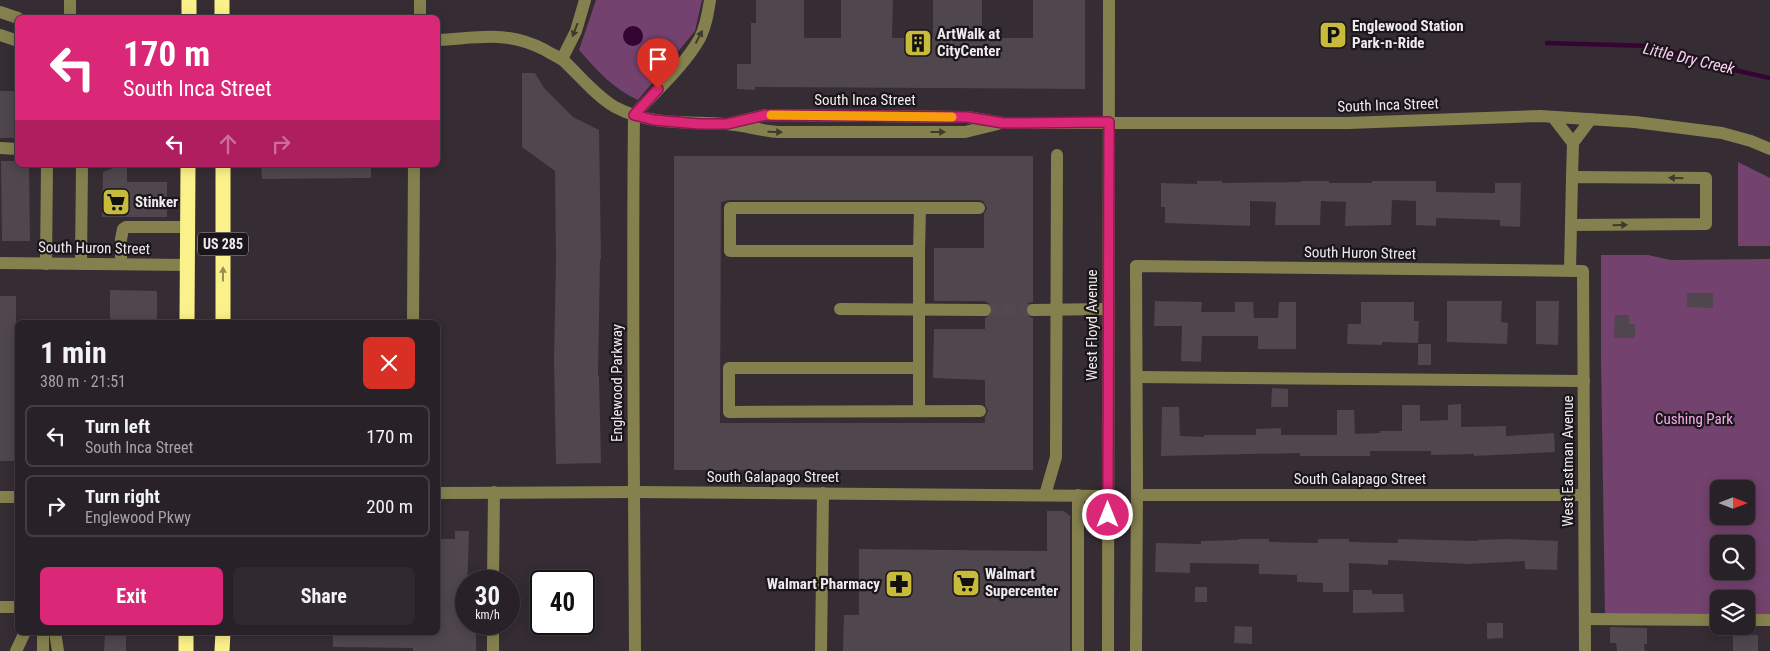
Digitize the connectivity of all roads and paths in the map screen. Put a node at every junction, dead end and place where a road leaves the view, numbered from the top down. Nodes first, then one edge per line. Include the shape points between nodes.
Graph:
1 (70, 0) edge
2 (189, 0) edge
3 (222, 0) edge
4 (420, 0) edge
5 (585, 0) edge
6 (710, 0) edge
7 (1109, 0) edge
8 (0, 12) edge
9 (70, 15) edge
10 (189, 15) edge
11 (222, 15) edge
12 (420, 15) edge
13 (15, 17) edge
14 (0, 35) edge
15 (15, 40) edge
16 (440, 40) edge
17 (562, 60) junction
18 (634, 115) junction
19 (1553, 117) junction
20 (1591, 119) junction
21 (1109, 122) junction
22 (1573, 143) junction
23 (0, 148) edge
24 (15, 149) edge
25 (1770, 149) edge
26 (1057, 155) dead end
27 (47, 167) edge
28 (82, 167) edge
29 (188, 167) edge
30 (222, 167) edge
31 (414, 167) edge
32 (1572, 177) junction
33 (920, 208) junction
34 (979, 208) dead end
35 (1571, 225) junction
36 (188, 227) junction
37 (919, 251) junction
38 (0, 263) edge
39 (46, 264) junction
40 (81, 264) junction
41 (121, 264) junction
42 (188, 265) junction
43 (1577, 271) junction
44 (1108, 309) junction
45 (840, 310) dead end
46 (919, 310) junction
47 (985, 310) tunnel mouth
48 (1033, 310) tunnel mouth
49 (1056, 310) junction
50 (188, 320) edge
51 (224, 320) edge
52 (413, 320) edge
53 (919, 368) junction
54 (1137, 377) junction
55 (1584, 381) junction
56 (919, 411) junction
57 (980, 411) dead end
58 (494, 492) junction
59 (634, 492) junction
60 (823, 493) junction
61 (440, 494) edge
62 (1045, 495) junction
63 (1078, 495) junction
64 (1136, 495) junction
65 (1584, 495) junction
66 (1108, 496) junction
67 (0, 497) edge
68 (15, 497) edge
69 (494, 570) edge
70 (0, 607) edge
71 (15, 607) edge
72 (1585, 619) junction
73 (1710, 620) edge
74 (1755, 620) edge
75 (1770, 620) edge
76 (24, 635) edge
77 (43, 635) edge
78 (56, 635) edge
79 (186, 635) edge
80 (222, 635) edge
81 (493, 635) edge
82 (16, 651) edge
83 (43, 651) edge
84 (58, 651) edge
85 (186, 651) edge
86 (222, 651) edge
87 (493, 651) edge
88 (635, 651) edge
89 (821, 651) edge
90 (1078, 651) edge
91 (1108, 651) edge
92 (1136, 651) edge
93 (1585, 651) edge

1 - 9 street
2 - 10 highway
3 - 11 highway
4 - 12 street
5 -> 17 street via 576,31
18 -> 6 street via 700,38
7 - 21 street, West Floyd Avenue
8 - 13 street
14 - 15 street
16 - 17 street, South Inca Street via 498,36 518,39
17 - 18 street, South Inca Street via 614,106
18 - 21 street, South Inca Street via 678,123 727,124 766,115 967,117 1003,123
18 - 59 street, Englewood Parkway
19 - 20 street, South Inca Street
19 - 21 street, South Inca Street via 1348,123
19 - 22 street
20 - 22 street
20 - 25 street, South Inca Street via 1722,133
21 - 44 street, West Floyd Avenue
22 - 32 street, West Eastman Avenue
23 - 24 street
26 - 49 street
27 - 39 street
28 - 40 street
29 - 36 highway, US 285
51 -> 30 highway, US 285
31 - 52 street
32 - 35 street, West Eastman Avenue
35 -> 32 street via 1706,224 1707,200 1706,178
33 - 34 street
33 - 37 street
33 - 37 street via 730,208 730,251
35 - 43 street, West Eastman Avenue
36 - 41 street via 126,226 121,239
36 - 42 highway, US 285
37 - 46 street
38 - 39 street, South Huron Street
39 - 40 street, South Huron Street
40 - 41 street, South Huron Street
41 - 42 street, South Huron Street
42 - 50 highway, US 285
43 - 54 street, South Huron Street via 1136,266
43 - 55 street, West Eastman Avenue
44 - 49 street
44 - 66 street, West Floyd Avenue
45 - 46 street
46 - 47 street
46 - 53 street
48 - 49 street
49 - 62 street via 1056,457
53 - 56 street
53 - 56 street via 728,368 728,412
54 - 55 street
54 - 64 street
55 - 65 street, West Eastman Avenue
56 - 57 street
58 - 59 street, South Galapago Street
58 - 61 street, South Galapago Street
58 - 69 street
59 - 60 street, South Galapago Street
59 - 88 street, Englewood Parkway
60 - 62 street, South Galapago Street
60 - 89 street
62 - 63 street, South Galapago Street
63 - 66 street, South Galapago Street
63 - 90 street
64 - 65 street, South Galapago Street
64 - 92 street
65 - 72 street, West Eastman Avenue
66 - 91 street, West Floyd Avenue
67 - 68 street
70 - 71 street
72 - 73 street
72 - 93 street, West Eastman Avenue
74 - 75 street
76 - 82 street
77 - 83 street
78 - 84 street
79 - 85 highway
80 - 86 highway
81 - 87 street

